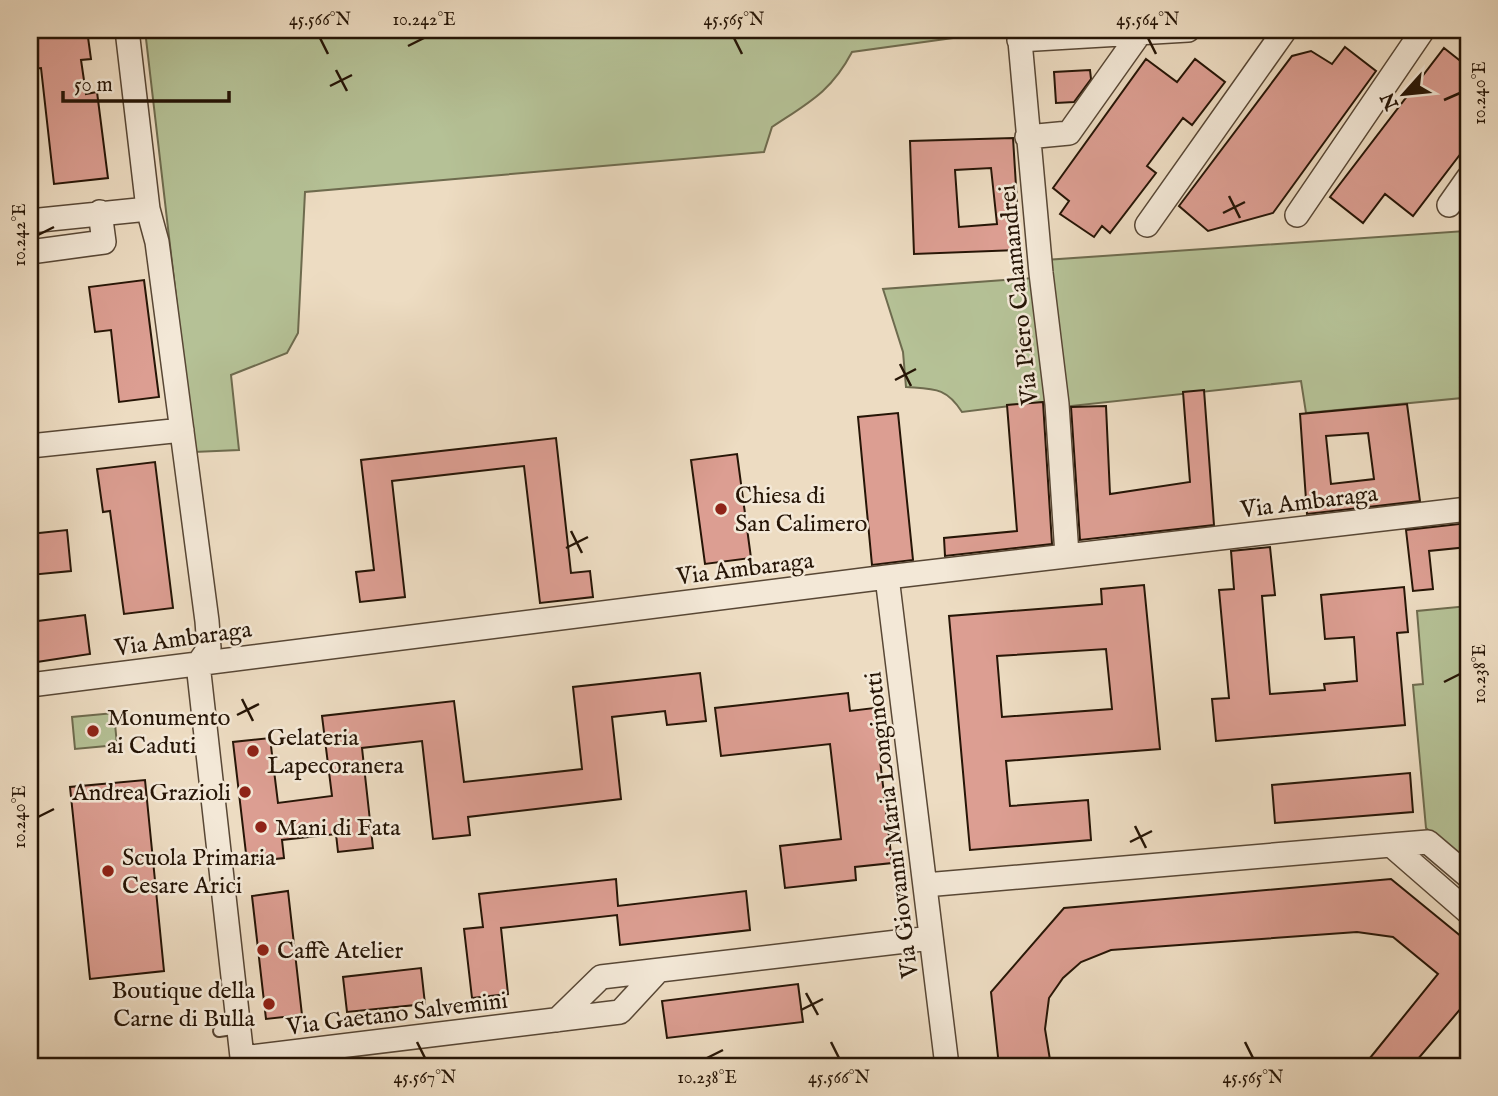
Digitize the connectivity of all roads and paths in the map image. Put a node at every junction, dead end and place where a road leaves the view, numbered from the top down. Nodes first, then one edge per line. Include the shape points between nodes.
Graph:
1 (127, 30) edge
2 (1188, 30) edge
3 (1285, 30) edge
4 (1423, 30) edge
5 (1140, 33) junction
6 (1019, 35) edge
7 (1027, 137) junction
8 (1468, 178) edge
9 (1449, 205) dead end
10 (148, 209) junction
11 (100, 212) junction
12 (1297, 215) dead end
13 (30, 221) edge
14 (1147, 225) dead end
15 (30, 252) edge
16 (182, 430) junction
17 (30, 446) edge
18 (1468, 509) edge
19 (1067, 555) junction
20 (887, 577) junction
21 (198, 664) junction
22 (30, 685) edge
23 (1391, 845) junction
24 (1468, 876) edge
25 (925, 885) junction
26 (1468, 912) edge
27 (931, 938) junction
28 (658, 971) junction
29 (557, 1020) junction
30 (243, 1062) edge
31 (947, 1066) edge

1 - 10 street
2 - 5 street
3 - 14 street
4 - 12 street
5 - 6 street
5 - 7 street via 1069,133
6 - 7 street, Via Piero Calamandrei
7 - 19 street, Via Piero Calamandrei via 1057,404
8 - 9 street
10 - 11 street
10 - 16 street via 157,242
11 - 13 street
11 - 15 street via 104,242
16 - 17 street
16 - 21 street via 209,648
18 - 19 street, Via Ambaraga
19 - 20 street, Via Ambaraga
20 - 21 street, Via Ambaraga
20 - 25 street, Via Giovanni Maria Longinotti
21 - 22 street, Via Ambaraga
21 - 30 street via 229,1030
23 - 24 street via 1428,842
23 - 25 street
23 - 26 street
25 - 27 street, Via Giovanni Maria Longinotti
27 - 28 street
27 - 31 street, Via Giovanni Maria Longinotti
28 - 29 street via 601,977
28 - 29 street, Via Gaetano Salvemini via 620,1012
29 - 30 street, Via Gaetano Salvemini

